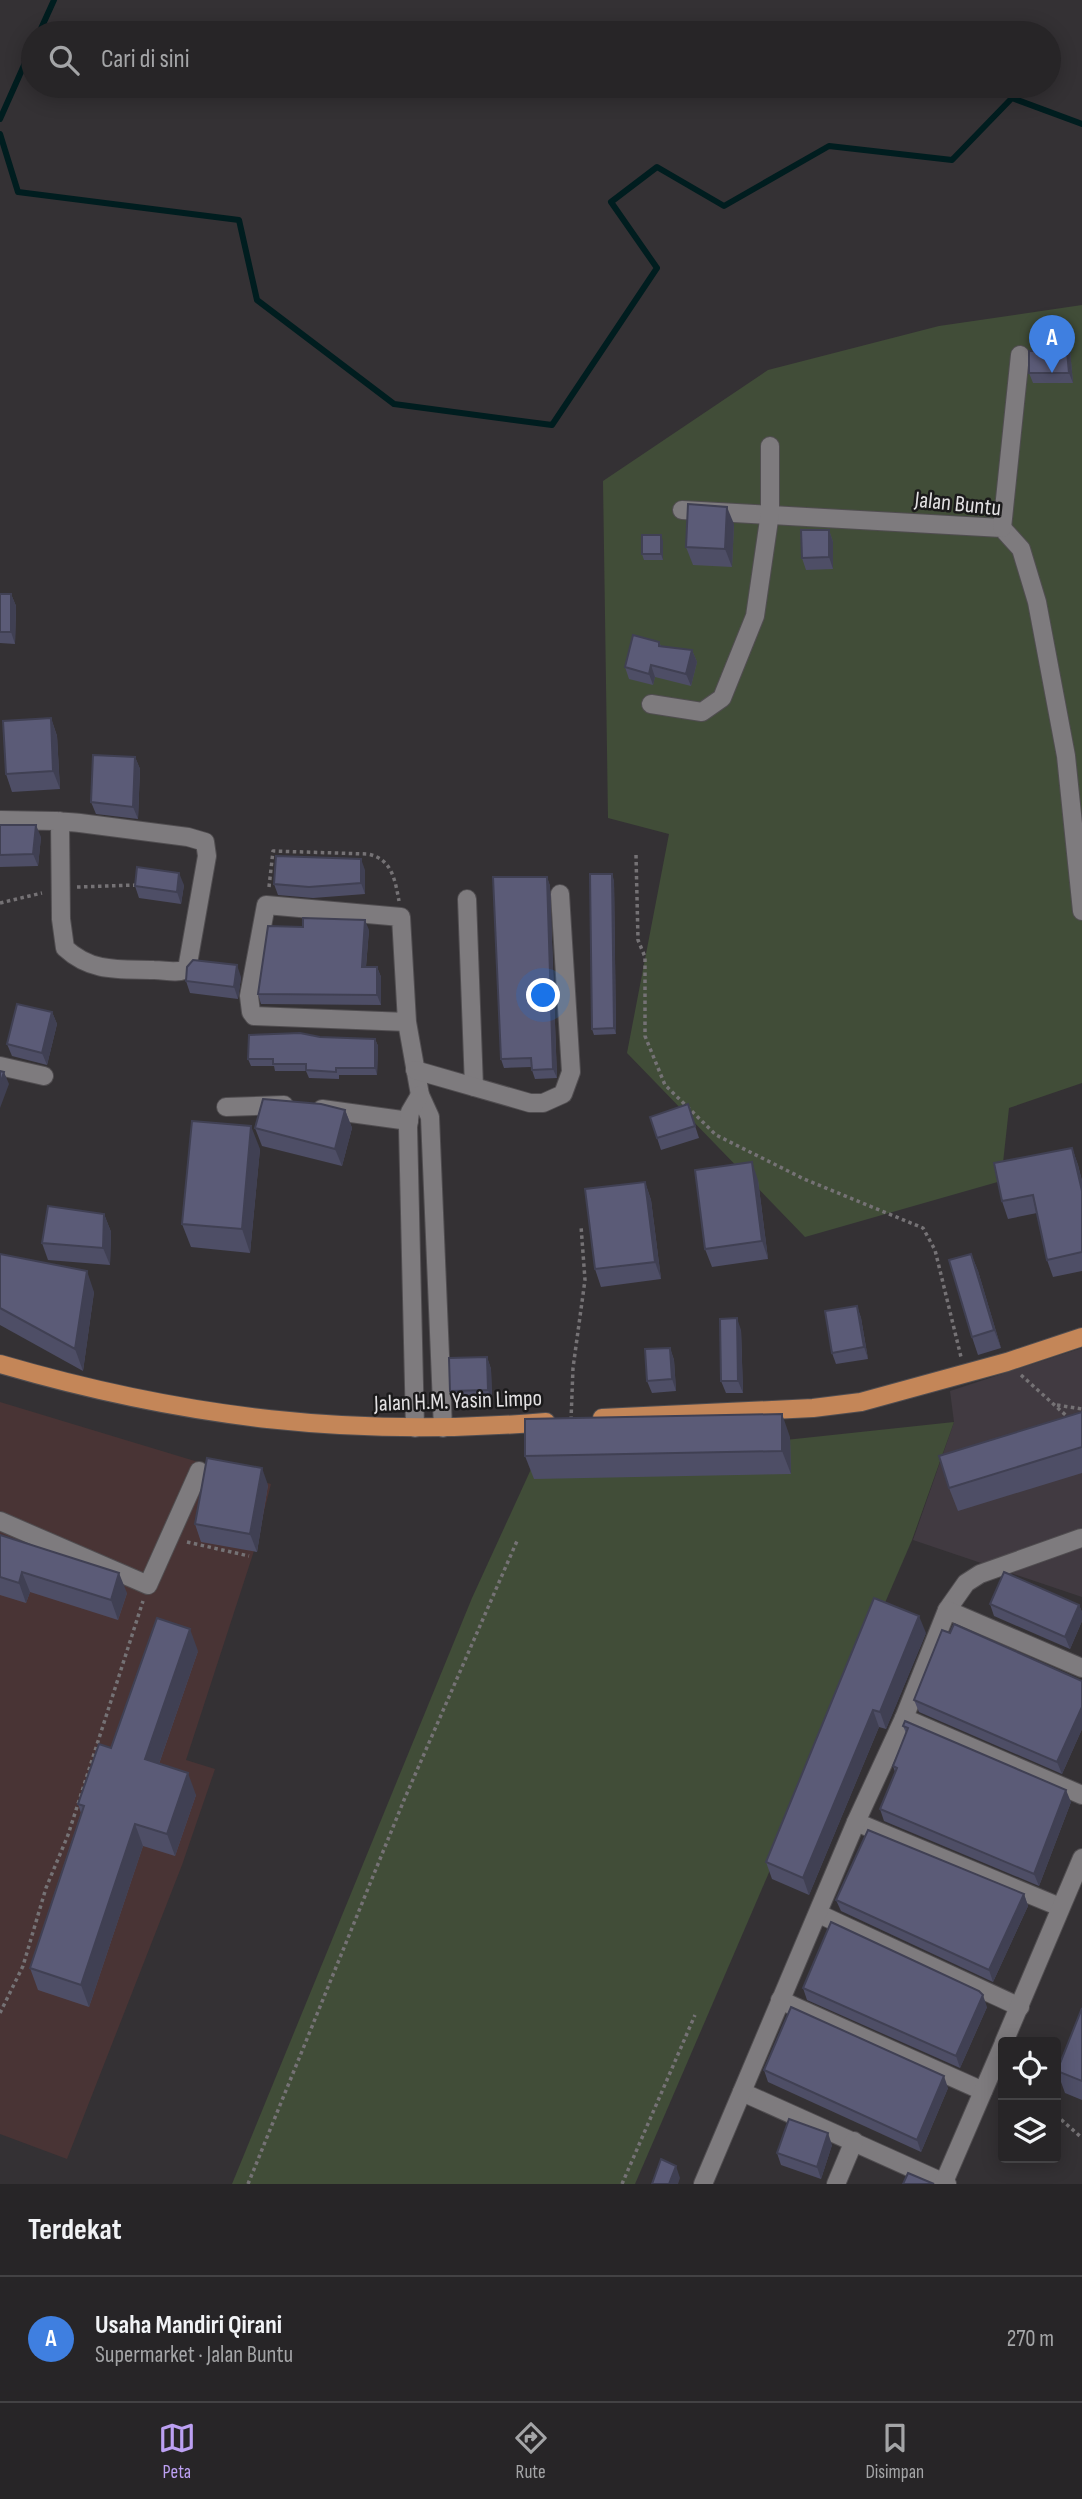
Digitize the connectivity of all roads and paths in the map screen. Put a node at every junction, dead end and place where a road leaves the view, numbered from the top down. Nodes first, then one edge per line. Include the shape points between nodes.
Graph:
1 (1020, 355) dead end
2 (770, 446) dead end
3 (682, 510) dead end
4 (770, 513) junction
5 (1002, 528) junction
6 (651, 704) dead end
7 (0, 820) edge
8 (60, 821) junction
9 (636, 855) dead end
10 (560, 894) dead end
11 (467, 899) dead end
12 (266, 905) junction
13 (1082, 911) edge
14 (401, 917) junction
15 (407, 1022) junction
16 (0, 1066) edge
17 (415, 1070) junction
18 (44, 1076) dead end
19 (474, 1087) junction
20 (420, 1096) junction
21 (226, 1107) dead end
22 (409, 1121) junction
23 (581, 1226) dead end
24 (1082, 1337) edge
25 (1007, 1362) junction
26 (0, 1364) edge
27 (965, 1373) junction
28 (1055, 1405) junction
29 (1082, 1410) edge
30 (1070, 1417) junction
31 (565, 1420) junction
32 (1068, 1424) edge
33 (443, 1428) junction
34 (415, 1429) junction
35 (199, 1471) dead end
36 (0, 1521) edge
37 (1081, 1538) edge
38 (171, 1539) junction
39 (517, 1541) dead end
40 (249, 1556) dead end
41 (148, 1586) junction
42 (947, 1610) junction
43 (1082, 1668) edge
44 (904, 1718) junction
45 (1082, 1795) edge
46 (856, 1822) junction
47 (1082, 1858) edge
48 (1060, 1907) junction
49 (819, 1914) junction
50 (780, 2000) junction
51 (1020, 2007) junction
52 (0, 2013) edge
53 (695, 2015) dead end
54 (1007, 2037) edge
55 (998, 2057) edge
56 (983, 2091) junction
57 (742, 2092) junction
58 (1061, 2119) edge
59 (1082, 2137) edge
60 (854, 2141) junction
61 (945, 2183) edge
62 (248, 2184) edge
63 (622, 2184) edge
64 (703, 2184) edge
65 (836, 2184) edge

1 - 5 street
2 - 4 street
3 - 4 street, Jalan Buntu
4 - 5 street, Jalan Buntu
4 - 6 street via 755,616 722,698 702,712
5 - 13 street, Jalan Buntu via 1020,549 1037,602 1066,756
7 - 8 street
8 - 8 street via 65,948 105,970 187,969 207,856 205,842
9 - 27 path via 638,940 645,957 645,1036 665,1085 716,1135 804,1179 923,1228 935,1250
10 - 19 street via 569,1083 554,1099 530,1103
11 - 19 street
12 - 14 street
12 - 14 path via 273,851 367,854 380,858 395,877
12 - 15 street via 249,996 254,1016
14 - 15 street
15 - 17 street
16 - 18 street
17 - 19 street
17 - 20 street
20 - 22 street
20 - 33 street via 430,1117
21 - 22 street via 288,1105
22 - 34 street
23 - 31 path via 585,1280
24 - 25 main road, Jalan H.M. Yasin Limpo
25 - 27 main road, Jalan H.M. Yasin Limpo
25 - 28 path
26 - 34 main road, Jalan H.M. Yasin Limpo via 212,1414 298,1424
27 - 31 main road, Jalan H.M. Yasin Limpo via 903,1392 824,1407
28 - 29 path
28 - 30 path
29 - 30 path
30 - 32 path
31 - 33 main road, Jalan H.M. Yasin Limpo
33 - 34 main road, Jalan H.M. Yasin Limpo
35 - 38 street
36 - 41 street
37 - 42 street via 980,1574 965,1583
38 - 40 path
38 - 41 street
39 - 62 path via 404,1800
41 - 52 path via 23,1966
42 - 43 street
42 - 44 street
44 - 45 street
44 - 46 street
46 - 48 street
46 - 49 street
47 - 48 street
48 - 51 street
49 - 50 street
49 - 51 street
50 - 56 street
50 - 57 street
51 - 54 street
53 - 63 path
55 - 56 street
56 - 61 street
57 - 60 street
57 - 64 street
58 - 59 path
60 - 61 street
60 - 65 street

